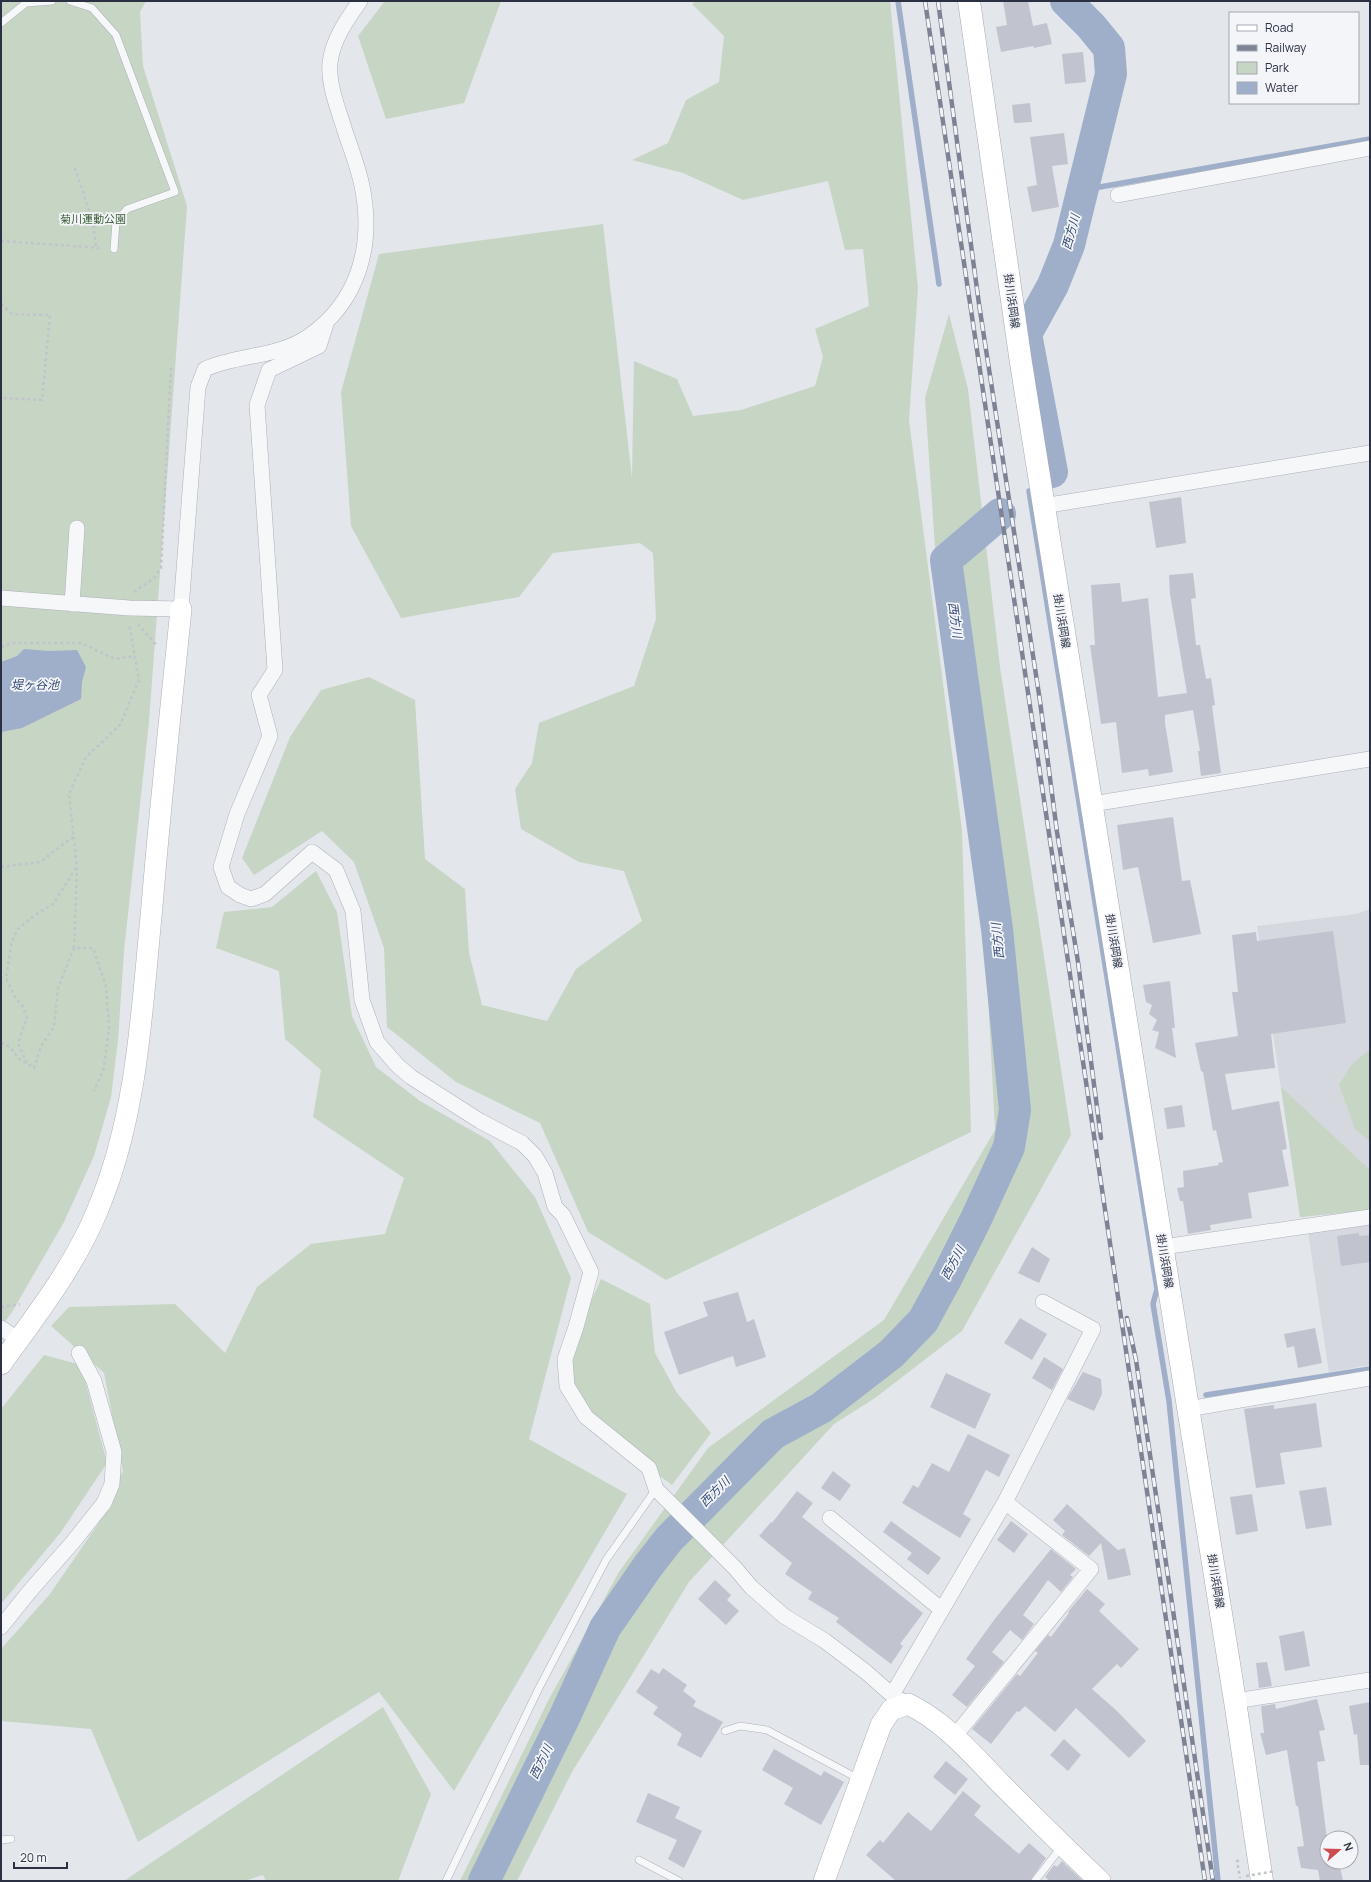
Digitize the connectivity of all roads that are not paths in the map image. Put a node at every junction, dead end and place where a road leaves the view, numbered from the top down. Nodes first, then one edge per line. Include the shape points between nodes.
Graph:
1 (52, 1) edge
2 (70, 1) edge
3 (360, 1) edge
4 (969, 1) edge
5 (1, 23) edge
6 (1370, 148) edge
7 (1118, 195) dead end
8 (114, 249) road end
9 (327, 321) junction
10 (1370, 453) edge
11 (1044, 506) junction
12 (77, 528) dead end
13 (1, 598) edge
14 (72, 604) junction
15 (181, 609) junction
16 (1370, 759) edge
17 (1092, 804) junction
18 (1370, 1217) edge
19 (1163, 1247) junction
20 (1043, 1302) dead end
21 (1, 1328) edge
22 (18, 1340) junction
23 (79, 1353) dead end
24 (1, 1364) edge
25 (1370, 1378) edge
26 (1188, 1409) junction
27 (656, 1489) junction
28 (1005, 1502) junction
29 (830, 1518) dead end
30 (942, 1610) junction
31 (1, 1627) edge
32 (1370, 1680) edge
33 (900, 1699) junction
34 (1235, 1701) junction
35 (725, 1730) dead end
36 (954, 1737) junction
37 (861, 1780) junction
38 (11, 1839) dead end
39 (1, 1840) edge
40 (1062, 1846) junction
41 (639, 1860) dead end
42 (1261, 1876) edge
43 (446, 1881) edge
44 (678, 1881) edge
45 (824, 1881) edge
46 (1035, 1881) edge
47 (1100, 1881) edge

1 - 5 lane via 26,3
2 - 8 lane via 92,8 116,36 175,192 127,209 116,222
3 - 9 street via 346,21 330,63 332,89 362,185 367,219 364,251 355,281 344,302
4 - 11 main road, 掛川浜岡線
6 - 7 street
9 - 15 street via 308,337 283,349 217,364 206,369 198,388
9 - 27 street via 319,346 269,370 257,405 275,670 259,695 270,736 236,814 221,868 228,887 251,899 265,894 312,852 336,870 352,911 362,1000 377,1042 398,1066 412,1077 480,1121 522,1143 535,1156 545,1173 555,1207 563,1215 591,1272 565,1359 567,1386 586,1417 649,1468
10 - 11 street
11 - 17 main road, 掛川浜岡線
12 - 14 street
13 - 14 street
14 - 15 street via 129,602
15 - 22 street via 139,1045 125,1121 110,1178 98,1210 62,1278
16 - 17 street
17 - 19 main road, 掛川浜岡線
18 - 19 street
19 - 26 main road, 掛川浜岡線
20 - 28 street via 1093,1329
21 - 22 street
22 - 24 street
23 - 31 street via 94,1381 114,1452 112,1484 104,1503
25 - 26 street
26 - 34 main road, 掛川浜岡線
27 - 33 street via 751,1587 784,1616 825,1641
27 - 43 lane via 606,1560 539,1688
28 - 30 street
28 - 36 street via 1091,1569
29 - 30 street
30 - 33 street
32 - 34 street
33 - 36 street via 925,1712
33 - 37 street via 881,1725
34 - 42 main road, 掛川浜岡線
35 - 37 lane via 740,1726 768,1730
36 - 40 street
37 - 45 street
38 - 39 lane
40 - 46 lane
40 - 47 street
41 - 44 lane

